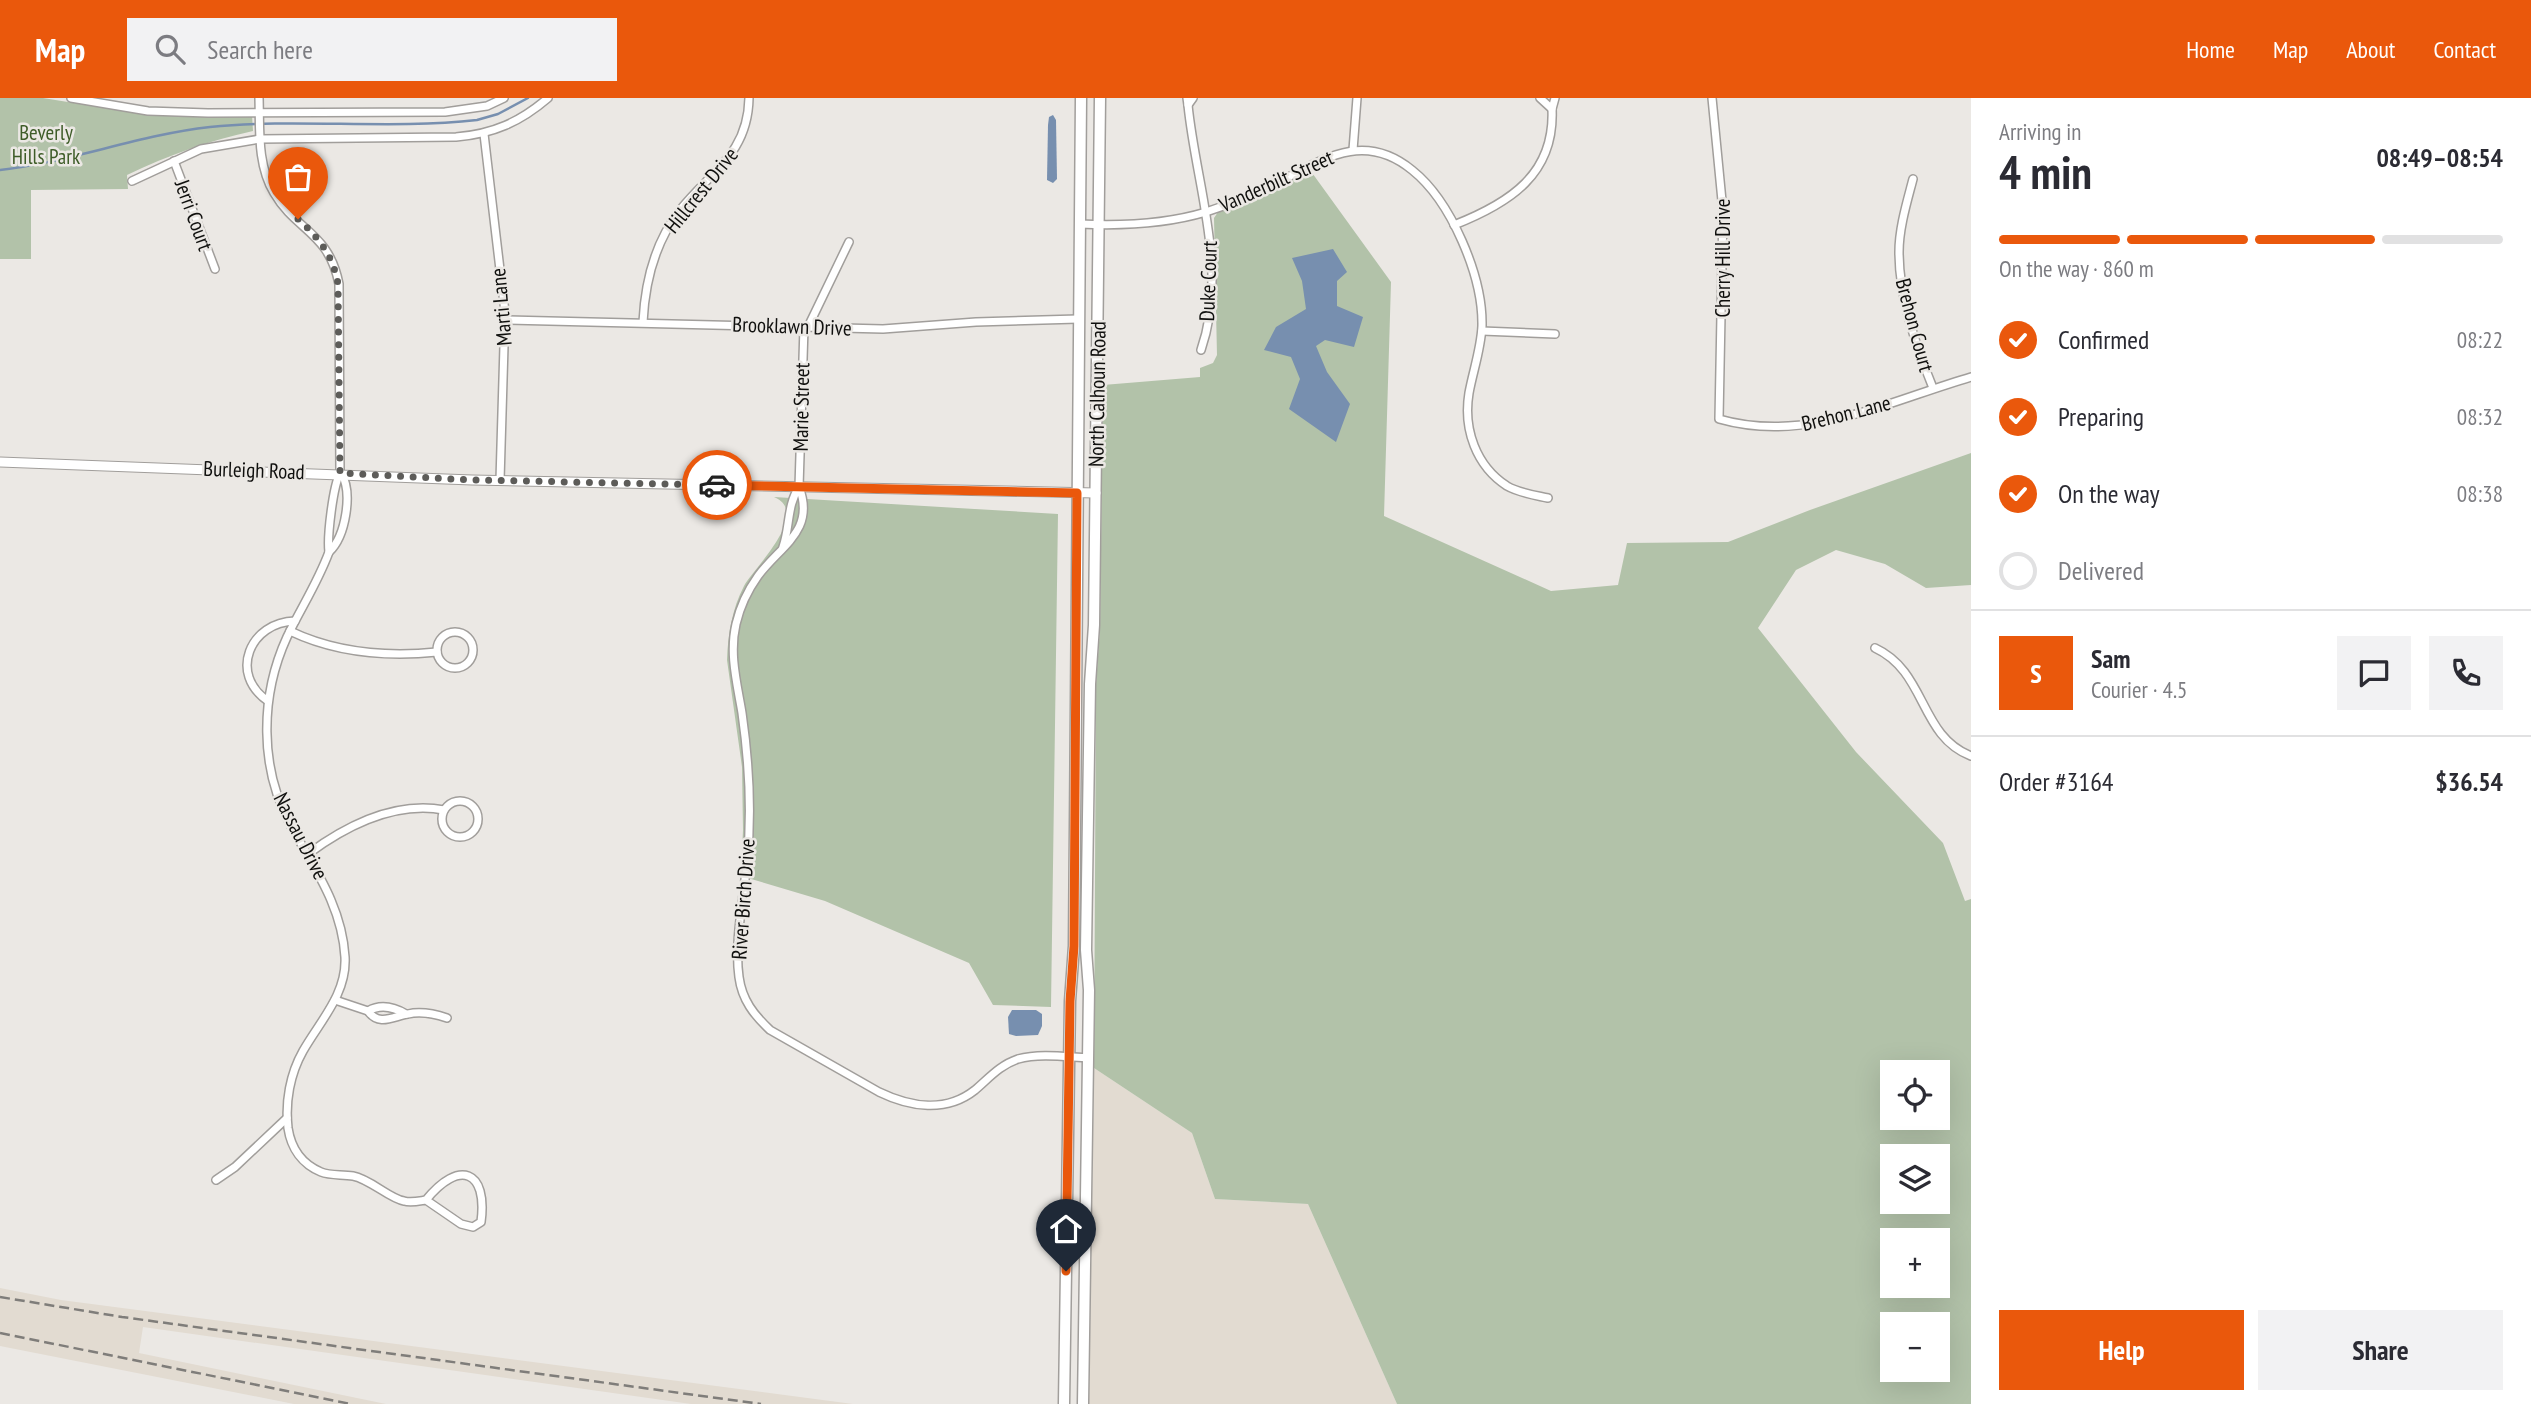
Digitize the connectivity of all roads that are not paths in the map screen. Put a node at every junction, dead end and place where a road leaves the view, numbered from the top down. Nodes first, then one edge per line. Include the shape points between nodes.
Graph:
1 (71, 98) edge
2 (259, 98) edge
3 (548, 98) edge
4 (749, 98) edge
5 (1081, 98) edge
6 (1100, 98) edge
7 (1357, 98) edge
8 (1539, 98) edge
9 (1555, 98) edge
10 (1712, 98) edge
11 (501, 99) edge
12 (1189, 100) edge
13 (105, 101) edge
14 (1552, 109) junction
15 (260, 116) junction
16 (484, 134) junction
17 (260, 139) junction
18 (1353, 150) junction
19 (174, 161) junction
20 (1913, 178) dead end
21 (132, 181) dead end
22 (1207, 211) junction
23 (1080, 224) junction
24 (1098, 225) junction
25 (1454, 225) junction
26 (849, 242) dead end
27 (215, 269) dead end
28 (1078, 319) junction
29 (505, 320) junction
30 (643, 322) junction
31 (806, 327) junction
32 (1482, 331) junction
33 (1555, 334) dead end
34 (1200, 350) dead end
35 (1971, 377) edge
36 (1933, 388) junction
37 (1719, 419) joint
38 (0, 462) edge
39 (340, 473) junction
40 (500, 480) junction
41 (799, 487) junction
42 (1077, 493) junction
43 (1096, 493) junction
44 (1548, 498) dead end
45 (782, 548) junction
46 (329, 552) junction
47 (295, 621) junction
48 (290, 631) junction
49 (1875, 648) dead end
50 (437, 652) junction
51 (268, 701) junction
52 (1971, 756) edge
53 (444, 810) junction
54 (308, 854) junction
55 (335, 1000) junction
56 (368, 1011) junction
57 (406, 1014) junction
58 (447, 1017) dead end
59 (1069, 1057) junction
60 (1088, 1058) junction
61 (287, 1118) junction
62 (216, 1180) dead end
63 (426, 1200) junction
64 (1064, 1404) edge
65 (1083, 1404) edge

1 - 13 street
2 - 15 street, Nassau Drive
3 - 16 street via 513,123
4 - 30 street, Hillcrest Drive via 740,141 679,211 661,240
5 - 23 main road, North Calhoun Road
6 - 24 main road, North Calhoun Road
7 - 18 street
8 - 14 street
9 - 14 street
10 - 37 street, Cherry Hill Drive via 1723,211
11 - 15 street via 487,106 445,112
12 - 22 street, Duke Court
13 - 15 street via 148,111
14 - 25 street via 1550,147 1530,179
15 - 17 street, Nassau Drive
16 - 17 street
16 - 29 street, Marti Lane
17 - 19 street via 211,147
17 - 39 street, Nassau Drive via 274,194 321,241 336,270
18 - 22 street, Vanderbilt Street via 1330,155 1263,190
18 - 25 street, Vanderbilt Street via 1378,153 1409,167
19 - 21 street
19 - 27 street, Jerri Court
20 - 36 street, Brehon Court via 1901,235 1900,277
22 - 24 street, Vanderbilt Street via 1146,223
22 - 34 street, Duke Court via 1211,281 1206,335
23 - 24 street, Vanderbilt Street
23 - 28 main road, North Calhoun Road
24 - 43 main road, North Calhoun Road
25 - 32 street, Vanderbilt Street via 1474,271
26 - 31 street, Marie Street
28 - 31 street, Brooklawn Drive via 976,321 913,328
28 - 42 main road, North Calhoun Road
29 - 30 street, Brooklawn Drive
29 - 40 street, Marti Lane
30 - 31 street, Brooklawn Drive
31 - 41 street, Marie Street
32 - 33 street
32 - 44 street, Vanderbilt Street via 1467,403 1474,447 1495,477 1508,486
35 - 36 street, Brehon Lane
36 - 37 street, Brehon Lane via 1816,425 1784,427
38 - 39 street, Burleigh Road
39 - 40 street, Burleigh Road
39 - 46 street, Nassau Drive
39 - 46 street, Nassau Drive via 346,481 345,511 337,544
40 - 41 street, Burleigh Road
41 - 42 street, Burleigh Road
41 - 45 street, River Birch Drive
41 - 45 street, River Birch Drive via 805,502 802,518 797,532
42 - 43 street, Burleigh Road
42 - 59 main road, North Calhoun Road
43 - 60 main road, North Calhoun Road via 1086,950
45 - 59 street, River Birch Drive via 750,588 734,633 734,671 749,788 737,964 749,1007 770,1030 787,1040 896,1101 918,1106 962,1098 1001,1067 1020,1059
46 - 47 street, Nassau Drive
47 - 48 street, Nassau Drive
47 - 51 street via 267,627 251,647 251,684
48 - 50 street via 364,653
48 - 51 street, Nassau Drive
49 - 52 street via 1906,672 1949,745
50 - 50 street via 447,666 458,668 472,657 473,646 467,636 455,632 444,636
51 - 54 street, Nassau Drive via 273,777 290,824
53 - 53 street via 457,800 468,802 478,816 476,827 461,837 449,833 442,823
53 - 54 street via 419,808 373,818 336,834
54 - 55 street, Nassau Drive via 327,889 342,937 344,974
55 - 56 street
55 - 61 street, Nassau Drive via 295,1068
56 - 57 street via 389,1007
56 - 57 street via 387,1020
57 - 58 street
59 - 60 street, River Birch Drive
59 - 64 main road, North Calhoun Road
60 - 65 main road, North Calhoun Road
61 - 62 street
61 - 63 street via 290,1140 311,1167 324,1174 355,1176 403,1201
63 - 63 street via 444,1180 465,1175 481,1195 481,1223 473,1227 461,1224

